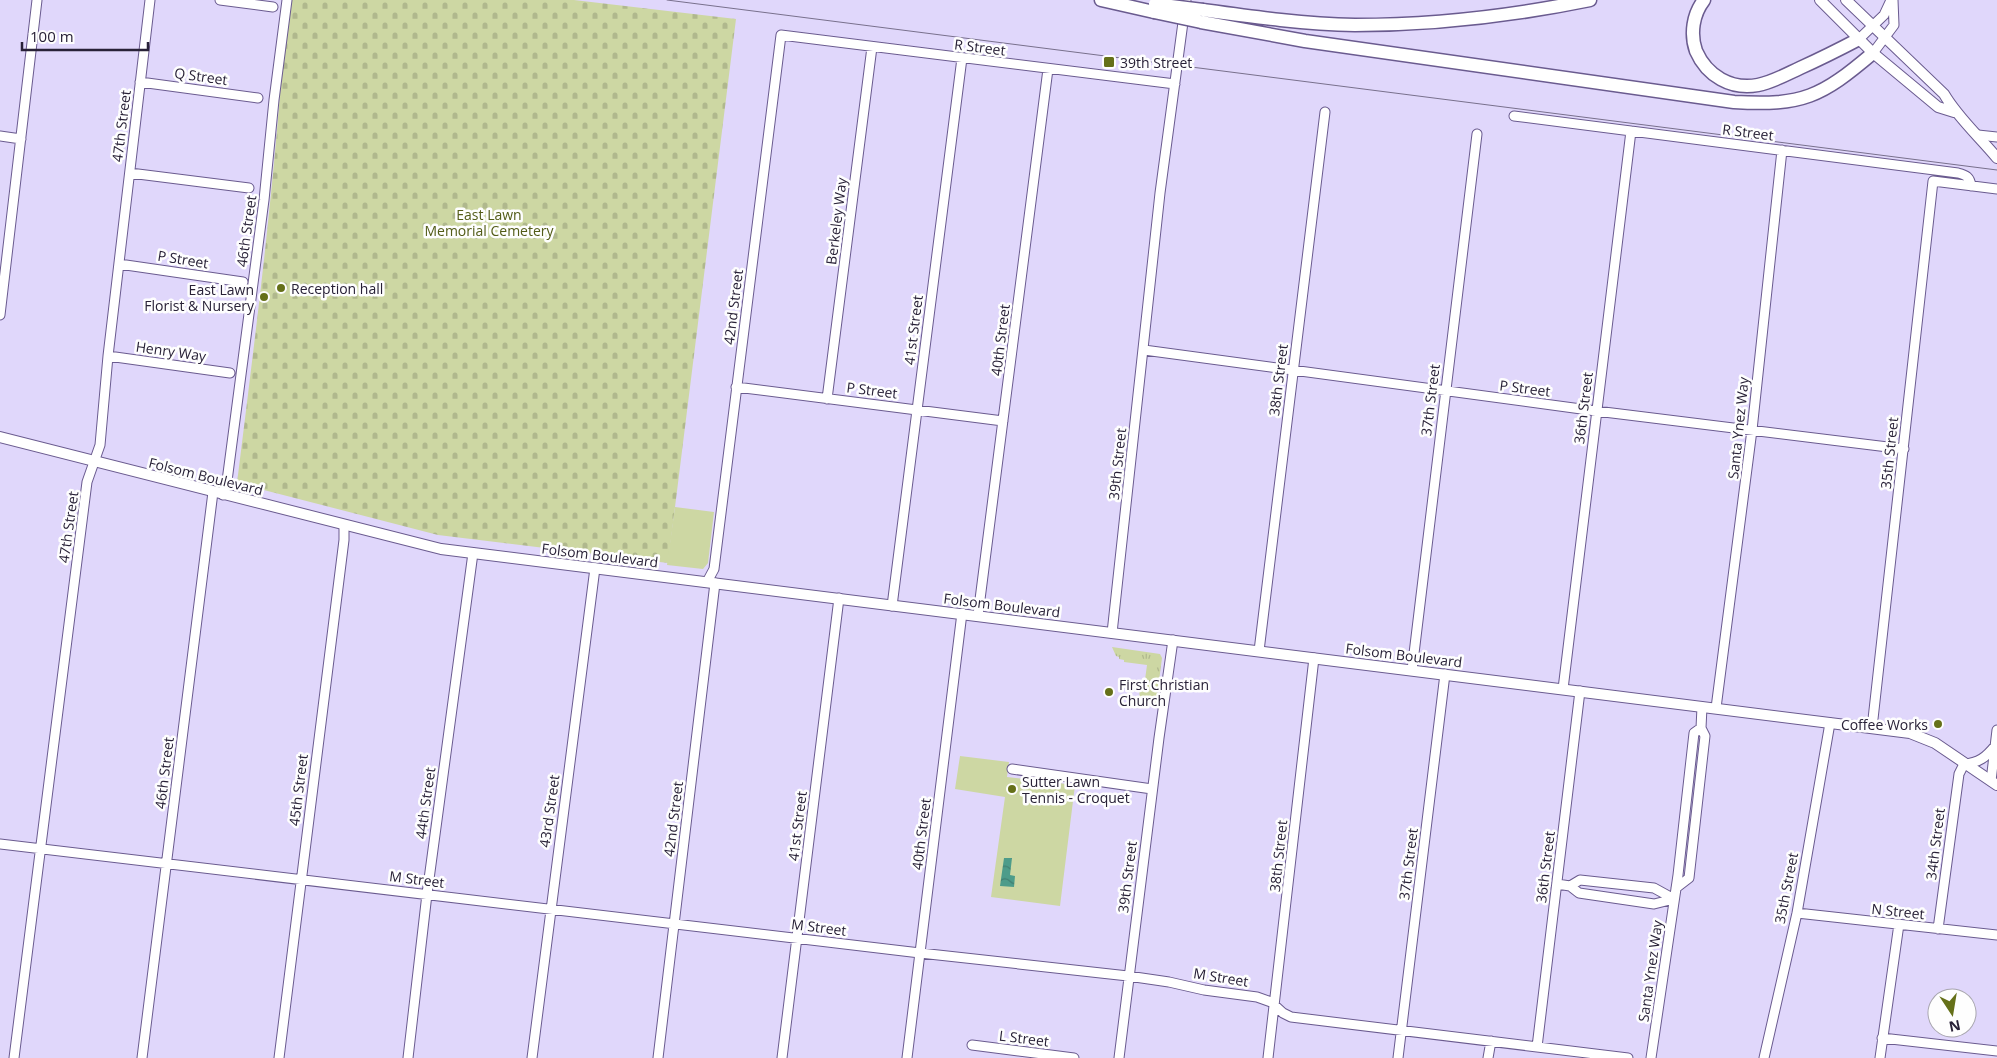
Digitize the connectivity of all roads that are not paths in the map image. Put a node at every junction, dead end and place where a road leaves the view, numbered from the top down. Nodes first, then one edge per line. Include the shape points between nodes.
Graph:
1 (37, 0) edge
2 (150, 0) edge
3 (220, 0) edge
4 (287, 0) edge
5 (1101, 0) edge
6 (1114, 0) edge
7 (1186, 0) edge
8 (1590, 0) edge
9 (1704, 0) edge
10 (1820, 0) edge
11 (1846, 0) edge
12 (1892, 0) edge
13 (273, 7) dead end
14 (1155, 8) junction
15 (1202, 16) junction
16 (1873, 26) junction
17 (781, 35) joint
18 (1886, 38) junction
19 (1859, 39) junction
20 (872, 47) junction
21 (1873, 53) junction
22 (962, 58) junction
23 (1048, 69) junction
24 (140, 82) junction
25 (1175, 84) junction
26 (258, 98) dead end
27 (1325, 112) dead end
28 (1954, 112) junction
29 (1514, 116) dead end
30 (1631, 131) junction
31 (1477, 134) dead end
32 (1978, 135) junction
33 (0, 136) edge
34 (1997, 137) edge
35 (21, 139) junction
36 (1782, 150) junction
37 (1997, 158) edge
38 (130, 173) junction
39 (1971, 186) junction
40 (249, 188) dead end
41 (1997, 189) edge
42 (119, 264) junction
43 (243, 282) dead end
44 (0, 315) edge
45 (1144, 350) junction
46 (108, 356) junction
47 (1293, 371) junction
48 (230, 373) dead end
49 (736, 387) junction
50 (1445, 391) junction
51 (827, 398) junction
52 (917, 410) junction
53 (1596, 411) junction
54 (1003, 420) junction
55 (1752, 430) junction
56 (0, 437) edge
57 (1904, 449) junction
58 (93, 462) junction
59 (218, 493) junction
60 (344, 526) junction
61 (473, 553) junction
62 (595, 568) junction
63 (711, 582) junction
64 (839, 598) junction
65 (892, 606) junction
66 (962, 613) junction
67 (978, 615) junction
68 (1112, 633) junction
69 (1173, 640) junction
70 (1259, 651) junction
71 (1314, 658) junction
72 (1412, 670) junction
73 (1445, 674) junction
74 (1563, 689) junction
75 (1580, 691) junction
76 (1702, 707) junction
77 (1716, 708) junction
78 (1830, 723) junction
79 (1701, 728) junction
80 (1872, 728) junction
81 (1997, 730) edge
82 (1995, 746) junction
83 (1964, 764) junction
84 (1012, 769) dead end
85 (1690, 783) junction
86 (1994, 783) edge
87 (1701, 784) junction
88 (1152, 789) junction
89 (0, 844) edge
90 (40, 848) junction
91 (166, 863) junction
92 (300, 879) junction
93 (1557, 884) junction
94 (1570, 886) junction
95 (1676, 888) junction
96 (427, 894) junction
97 (1674, 899) junction
98 (550, 909) junction
99 (1796, 913) junction
100 (674, 924) junction
101 (1898, 924) junction
102 (1938, 929) junction
103 (1997, 935) edge
104 (797, 938) junction
105 (920, 953) junction
106 (1128, 976) junction
107 (1274, 1006) junction
108 (1401, 1030) junction
109 (1882, 1038) junction
110 (1491, 1041) junction
111 (972, 1045) dead end
112 (1538, 1047) junction
113 (1997, 1052) edge
114 (14, 1058) edge
115 (142, 1058) edge
116 (278, 1058) edge
117 (408, 1058) edge
118 (532, 1058) edge
119 (658, 1058) edge
120 (782, 1058) edge
121 (907, 1058) edge
122 (1074, 1058) edge
123 (1119, 1058) edge
124 (1268, 1058) edge
125 (1398, 1058) edge
126 (1488, 1058) edge
127 (1628, 1058) edge
128 (1651, 1058) edge
129 (1764, 1058) edge
130 (1880, 1058) edge

1 - 35 street
2 - 24 street, 47th Street
3 - 13 street
4 - 59 street, 46th Street via 227,482
5 - 14 highway
6 - 14 highway
7 - 25 street, 39th Street
8 - 15 highway via 1527,13 1441,22 1354,25
9 - 19 highway via 1695,16 1695,48 1711,73 1729,83 1748,86 1768,82
10 - 19 main road
11 - 16 main road
12 - 16 street
12 - 18 street via 1894,25
14 - 15 highway, bridge
15 - 21 highway via 1304,42 1761,104 1816,94
16 - 18 main road
16 - 19 street
17 - 20 street, R Street
17 - 49 street, 42nd Street
18 - 21 street
18 - 28 main road via 1944,94
19 - 21 main road
20 - 22 street, R Street
20 - 51 street, Berkeley Way
21 - 28 main road via 1938,107
22 - 23 street, R Street
22 - 52 street, 41st Street
23 - 25 street, R Street
23 - 54 street, 40th Street
24 - 26 street, Q Street
24 - 38 street, 47th Street
25 - 45 street, 39th Street
27 - 47 street, 38th Street
28 - 32 main road
29 - 30 street, R Street
30 - 36 street, R Street
30 - 53 street, 36th Street
31 - 50 street, 37th Street
32 - 34 street
32 - 37 main road
33 - 35 street
35 - 44 street
36 - 39 street, R Street via 1965,174
36 - 55 street, Santa Ynez Way
38 - 40 street
38 - 42 street, 47th Street
39 - 41 street
39 - 57 street, 35th Street via 1934,181
42 - 43 street, P Street
42 - 46 street, 47th Street
45 - 47 street, P Street
45 - 68 street, 39th Street
46 - 48 street, Henry Way
46 - 58 street, 47th Street via 100,445
47 - 50 street, P Street
47 - 70 street, 38th Street
49 - 51 street, P Street
49 - 63 street, 42nd Street
50 - 53 street, P Street
50 - 72 street, 37th Street
51 - 52 street, P Street
52 - 54 street, P Street
52 - 65 street, 41st Street
53 - 55 street, P Street
53 - 74 street, 36th Street
54 - 67 street, 40th Street
55 - 57 street, P Street
55 - 77 street, Santa Ynez Way
56 - 58 main road, Folsom Boulevard
57 - 80 street, 35th Street
58 - 59 main road, Folsom Boulevard
58 - 90 street, 47th Street via 87,482
59 - 60 main road, Folsom Boulevard
59 - 91 street, 46th Street
60 - 61 main road, Folsom Boulevard via 421,545
60 - 92 street, 45th Street
61 - 62 main road, Folsom Boulevard
61 - 96 street, 44th Street
62 - 63 main road, Folsom Boulevard
62 - 98 street, 43rd Street
63 - 64 main road, Folsom Boulevard
63 - 100 street, 42nd Street
64 - 65 main road, Folsom Boulevard
64 - 104 street, 41st Street
65 - 66 main road, Folsom Boulevard
66 - 67 main road, Folsom Boulevard
66 - 105 street, 40th Street
67 - 68 main road, Folsom Boulevard
68 - 69 main road, Folsom Boulevard
69 - 70 main road, Folsom Boulevard
69 - 88 street, 39th Street
70 - 71 main road, Folsom Boulevard
71 - 72 main road, Folsom Boulevard
71 - 107 street, 38th Street
72 - 73 main road, Folsom Boulevard
73 - 74 main road, Folsom Boulevard
73 - 108 street, 37th Street
74 - 75 main road, Folsom Boulevard
75 - 76 main road, Folsom Boulevard
75 - 93 street, 36th Street
76 - 77 main road, Folsom Boulevard
76 - 79 street, Santa Ynez Way
77 - 78 main road, Folsom Boulevard
78 - 80 main road, Folsom Boulevard
78 - 99 street, 35th Street
79 - 85 street, Santa Ynez Way via 1694,733
79 - 87 street, Santa Ynez Way via 1705,736
80 - 83 main road, Folsom Boulevard via 1919,736 1935,743
81 - 82 street
82 - 83 street via 1980,761
82 - 86 street
83 - 86 main road, Folsom Boulevard
83 - 102 street, 34th Street via 1959,774
84 - 88 street
85 - 87 street
85 - 95 street, Santa Ynez Way
87 - 95 street, Santa Ynez Way via 1689,878
88 - 106 street, 39th Street
89 - 90 street, M Street
90 - 91 street, M Street
90 - 114 street, 47th Street
91 - 92 street, M Street
91 - 115 street, 46th Street
92 - 96 street, M Street
92 - 116 street, 45th Street
93 - 94 street
93 - 112 street, 36th Street
94 - 97 street via 1578,893 1654,904
94 - 97 street via 1580,880 1654,888
95 - 97 street, Santa Ynez Way
96 - 98 street, M Street
96 - 117 street, 44th Street
97 - 128 street, Santa Ynez Way
98 - 100 street, M Street
98 - 118 street, 43rd Street
99 - 101 street, N Street
99 - 129 street, 35th Street
100 - 104 street, M Street
100 - 119 street, 42nd Street
101 - 102 street, N Street
101 - 109 street
102 - 103 street, N Street
104 - 105 street, M Street
104 - 120 street, 41st Street
105 - 106 street, M Street
105 - 121 street, 40th Street
106 - 107 street, M Street via 1257,997
106 - 123 street, 39th Street
107 - 108 street, M Street via 1291,1017
107 - 124 street, 38th Street
108 - 110 street, M Street
108 - 125 street, 37th Street
109 - 113 street
109 - 130 street
110 - 112 street, M Street
110 - 126 street
111 - 122 street, L Street
112 - 127 street, M Street

